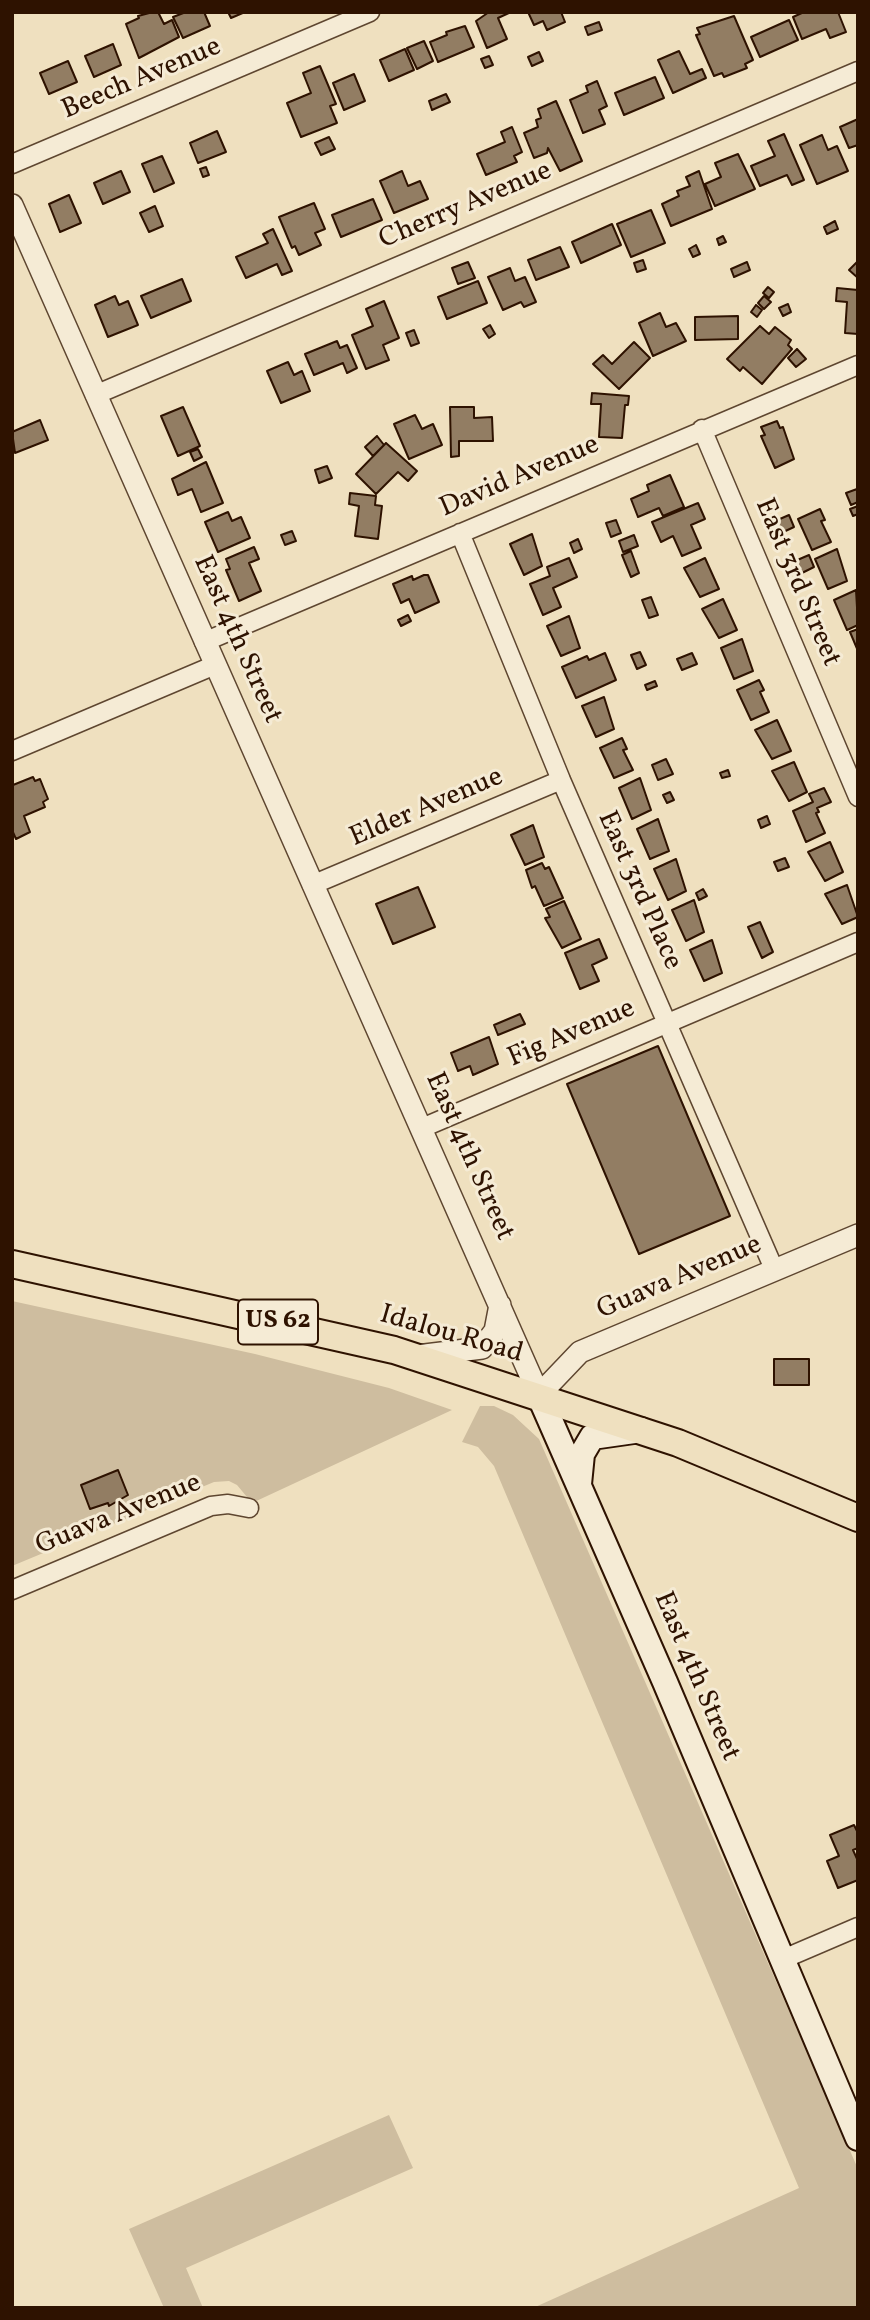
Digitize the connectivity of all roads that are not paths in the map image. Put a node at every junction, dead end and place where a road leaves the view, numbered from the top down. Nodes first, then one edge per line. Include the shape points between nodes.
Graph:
1 (369, 12) edge
2 (858, 71) edge
3 (12, 164) edge
4 (12, 205) edge
5 (858, 365) edge
6 (95, 395) junction
7 (702, 429) junction
8 (460, 533) junction
9 (204, 642) junction
10 (215, 665) junction
11 (12, 751) edge
12 (561, 780) junction
13 (858, 797) edge
14 (312, 885) junction
15 (858, 942) edge
16 (667, 1023) junction
17 (422, 1128) junction
18 (858, 1235) edge
19 (12, 1264) edge
20 (774, 1269) junction
21 (500, 1305) junction
22 (412, 1356) junction
23 (539, 1395) junction
24 (641, 1430) junction
25 (579, 1485) junction
26 (249, 1508) dead end
27 (858, 1517) edge
28 (12, 1590) edge
29 (858, 1927) edge
30 (781, 1960) junction
31 (858, 2138) edge

1 - 3 street, Beech Avenue
2 - 6 street, Cherry Avenue
4 - 6 street, East 4th Street
5 - 7 street, David Avenue
6 - 9 street, East 4th Street
7 - 8 street, David Avenue
7 - 13 street, East 3rd Street
8 - 9 street, David Avenue
8 - 12 street, East 3rd Place
9 - 10 street, East 4th Street
10 - 11 street
10 - 14 street, East 4th Street
12 - 14 street, Elder Avenue
12 - 16 street, East 3rd Place
14 - 17 street, East 4th Street
15 - 16 street, Fig Avenue
16 - 17 street, Fig Avenue
16 - 20 street, East 3rd Place
17 - 21 street, East 4th Street
18 - 20 street, Guava Avenue
19 - 22 main road, Idalou Road / US 62
20 - 23 street, Guava Avenue via 580,1352
21 - 22 street via 495,1331 482,1348
21 - 23 street, East 4th Street
22 - 23 main road, Idalou Road / US 62
23 - 24 main road, Idalou Road / US 62
23 - 25 main road, East 4th Street
24 - 25 main road via 592,1437 582,1454
24 - 27 main road, Idalou Road / US 62
25 - 30 main road, East 4th Street
26 - 28 street, Guava Avenue via 211,1506
29 - 30 street
30 - 31 main road, East 4th Street

